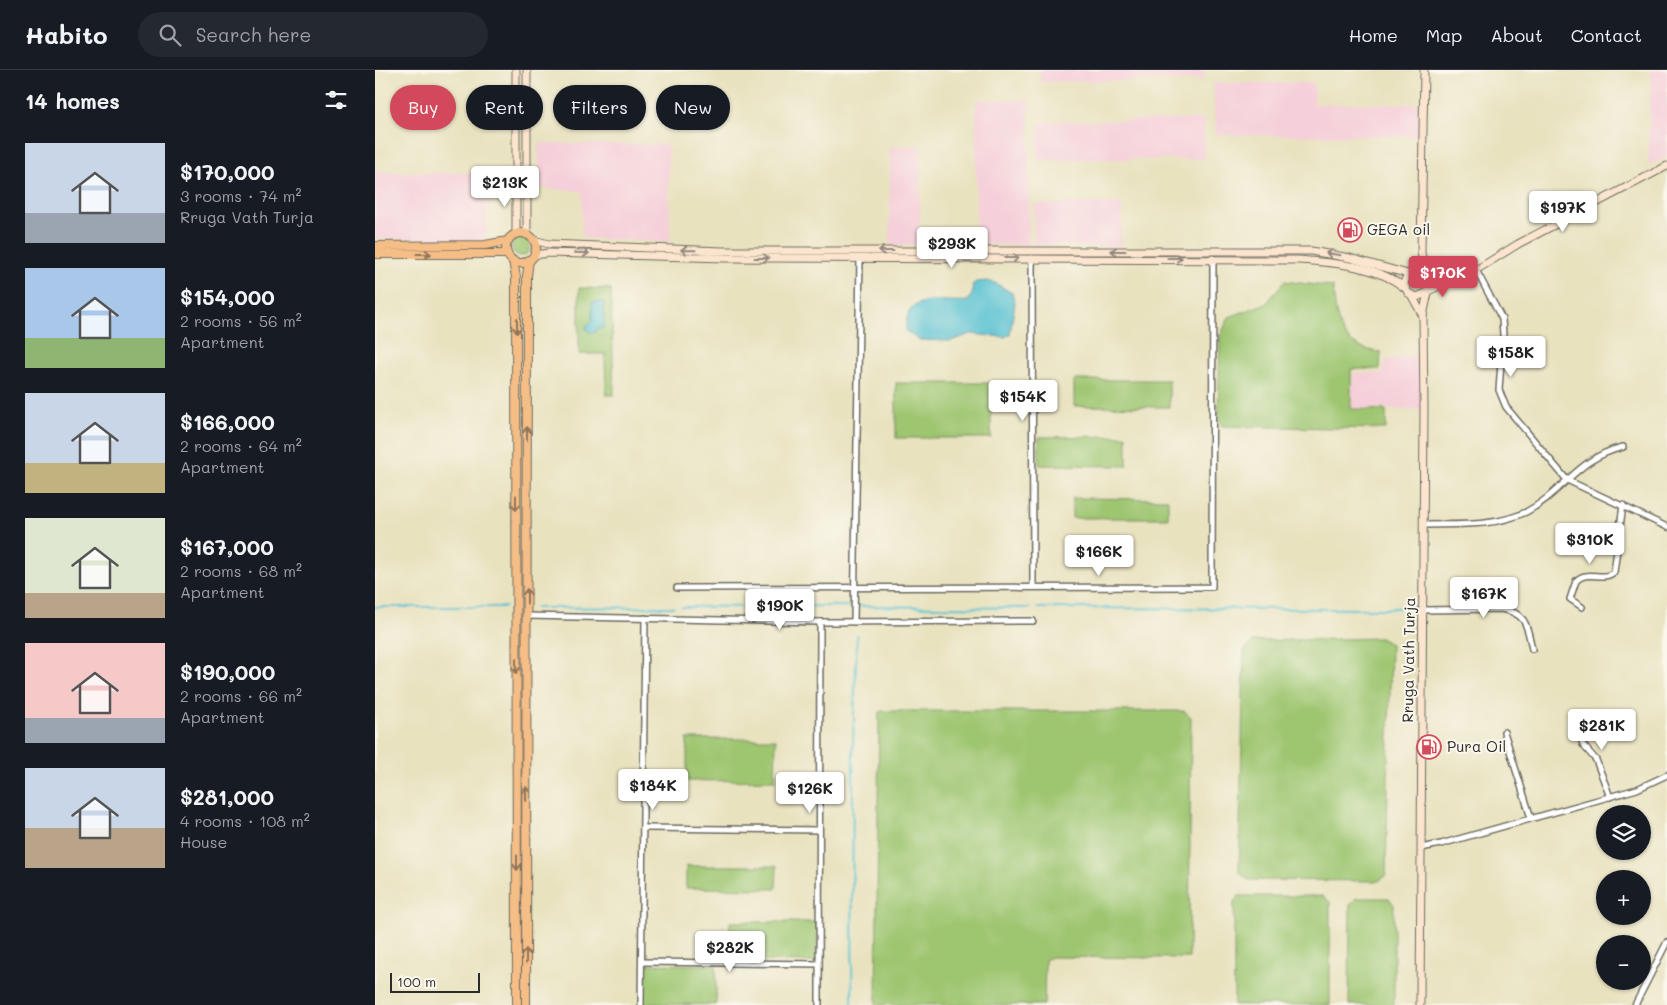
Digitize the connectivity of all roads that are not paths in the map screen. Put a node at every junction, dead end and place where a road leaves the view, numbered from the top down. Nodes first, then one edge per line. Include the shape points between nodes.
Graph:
1 (516, 70) edge
2 (527, 70) edge
3 (1424, 70) edge
4 (1667, 166) edge
5 (516, 234) junction
6 (530, 237) junction
7 (508, 241) junction
8 (375, 246) edge
9 (1421, 253) junction
10 (375, 254) edge
11 (507, 254) junction
12 (531, 258) junction
13 (860, 258) junction
14 (1032, 258) junction
15 (1213, 258) junction
16 (513, 261) junction
17 (1476, 270) junction
18 (1410, 273) junction
19 (1427, 275) junction
20 (1451, 282) junction
21 (1405, 288) junction
22 (1427, 292) junction
23 (1412, 296) junction
24 (1423, 316) junction
25 (1623, 447) dead end
26 (1567, 480) junction
27 (1623, 505) junction
28 (1424, 524) junction
29 (1667, 526) edge
30 (1033, 587) junction
31 (677, 588) dead end
32 (855, 588) junction
33 (1582, 607) dead end
34 (1423, 610) junction
35 (527, 616) junction
36 (645, 618) junction
37 (1033, 620) dead end
38 (820, 622) junction
39 (854, 622) junction
40 (1532, 648) dead end
41 (1574, 714) dead end
42 (1503, 732) dead end
43 (1667, 775) edge
44 (1609, 796) junction
45 (1531, 818) junction
46 (643, 828) junction
47 (819, 830) junction
48 (1421, 848) junction
49 (1667, 942) edge
50 (641, 962) junction
51 (819, 964) junction
52 (517, 1005) edge
53 (526, 1005) edge
54 (641, 1005) edge
55 (819, 1005) edge
56 (1420, 1005) edge
57 (1635, 1005) edge

1 - 5 street
2 - 6 street
3 - 9 street, Rruga Vath Turja
4 - 17 street via 1518,244
5 - 6 main road
5 - 7 main road
6 - 12 main road via 535,249
18 -> 6 street via 1311,251 722,251 549,244
7 - 8 main road via 485,245
7 - 11 main road
9 - 18 street, Rruga Vath Turja
9 - 19 street, Rruga Vath Turja
10 -> 11 main road
11 - 16 main road
12 -> 13 street via 549,253 683,258
12 - 16 main road via 520,263
35 -> 12 main road via 527,276
13 -> 14 street
13 - 32 street
14 -> 15 street
14 - 30 street
15 - 21 street via 1347,265 1388,277
15 - 30 street via 1212,587
16 -> 52 main road via 517,277
17 - 20 street
17 - 26 street via 1502,319 1499,390 1502,402
18 - 19 street via 1417,270
18 - 21 street, Rruga Vath Turja
19 - 20 street
19 - 22 street, Rruga Vath Turja via 1430,284
20 - 22 street
21 - 23 street, Rruga Vath Turja
22 - 23 street
22 - 24 street, Rruga Vath Turja
23 - 24 street, Rruga Vath Turja
24 - 28 street, Rruga Vath Turja
25 - 26 street via 1604,452
26 - 27 street
26 - 28 street via 1516,516 1485,523
27 - 29 street
27 - 33 street via 1614,572 1605,577 1585,575 1576,581 1570,599
28 - 34 street, Rruga Vath Turja
30 - 32 street
31 - 32 street
32 - 39 street
34 - 40 street via 1512,610 1526,623
34 - 48 street, Rruga Vath Turja
35 - 36 street
53 -> 35 main road
36 - 38 street
36 - 46 street
37 - 39 street
38 - 39 street
38 - 47 street
41 - 44 street via 1583,745 1596,760
42 - 45 street
43 - 44 street via 1637,789
44 - 45 street
45 - 48 street
46 - 47 street
46 - 50 street
47 - 51 street
48 - 56 street, Rruga Vath Turja
49 - 57 street
50 - 51 street
50 - 54 street
51 - 55 street

